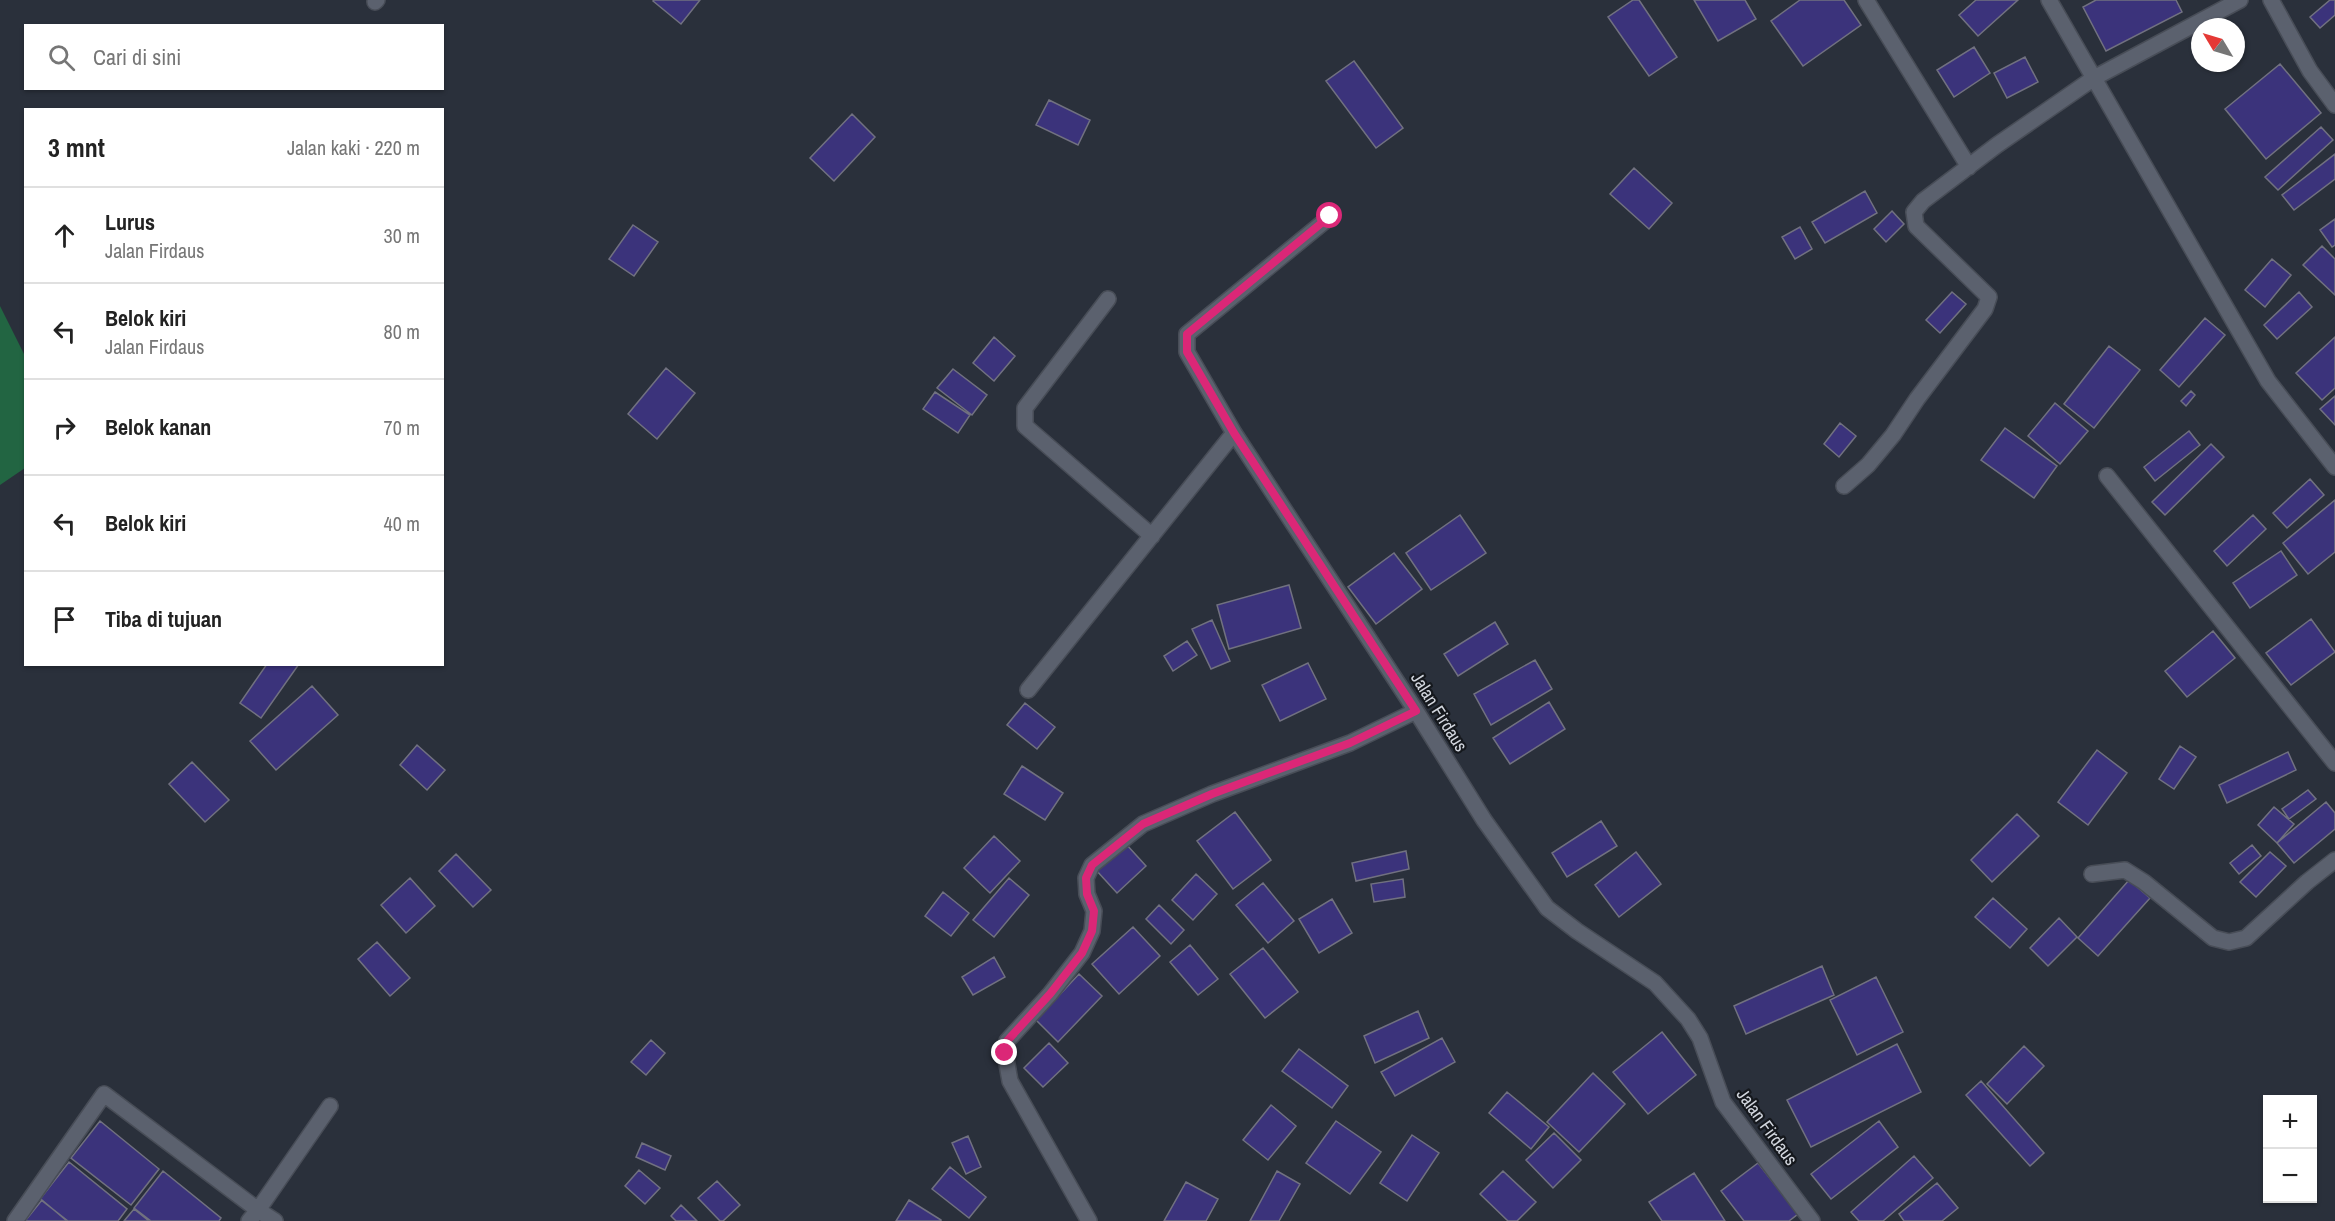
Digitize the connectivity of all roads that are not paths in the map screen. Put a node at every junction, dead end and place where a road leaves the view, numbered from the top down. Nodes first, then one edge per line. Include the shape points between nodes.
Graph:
1 (1866, 0) edge
2 (2049, 0) edge
3 (2240, 0) edge
4 (2271, 0) edge
5 (2094, 78) junction
6 (2335, 105) edge
7 (1969, 167) junction
8 (1330, 216) dead end
9 (1108, 299) dead end
10 (1234, 433) junction
11 (2335, 467) edge
12 (2108, 476) dead end
13 (1844, 486) dead end
14 (1152, 537) junction
15 (1029, 690) dead end
16 (1416, 711) junction
17 (2335, 763) edge
18 (2335, 860) edge
19 (2092, 874) dead end
20 (330, 1106) dead end
21 (253, 1215) edge
22 (1083, 1218) edge
23 (15, 1221) edge
24 (275, 1221) edge
25 (1812, 1221) edge

1 - 7 street
2 - 5 street
3 - 5 street
4 - 6 street via 2310,71
5 - 7 street
5 - 11 street via 2268,381
7 - 13 street via 1914,212 1916,226 1989,297 1985,309 1893,435
8 - 10 street, Jalan Firdaus via 1187,334 1187,352
9 - 14 street via 1025,408 1025,426
10 - 14 street
10 - 16 street, Jalan Firdaus
12 - 17 street
14 - 15 street
16 - 22 street via 1350,743 1143,824 1092,865 1086,878 1094,911 1092,931 1082,953 1007,1041 1005,1053 1010,1081
16 - 25 street, Jalan Firdaus via 1484,820 1548,908 1655,983 1688,1019 1700,1038 1723,1102
18 - 19 street via 2246,938 2229,942 2212,938 2125,870
20 - 21 street
21 - 23 street via 104,1094
21 - 24 street

